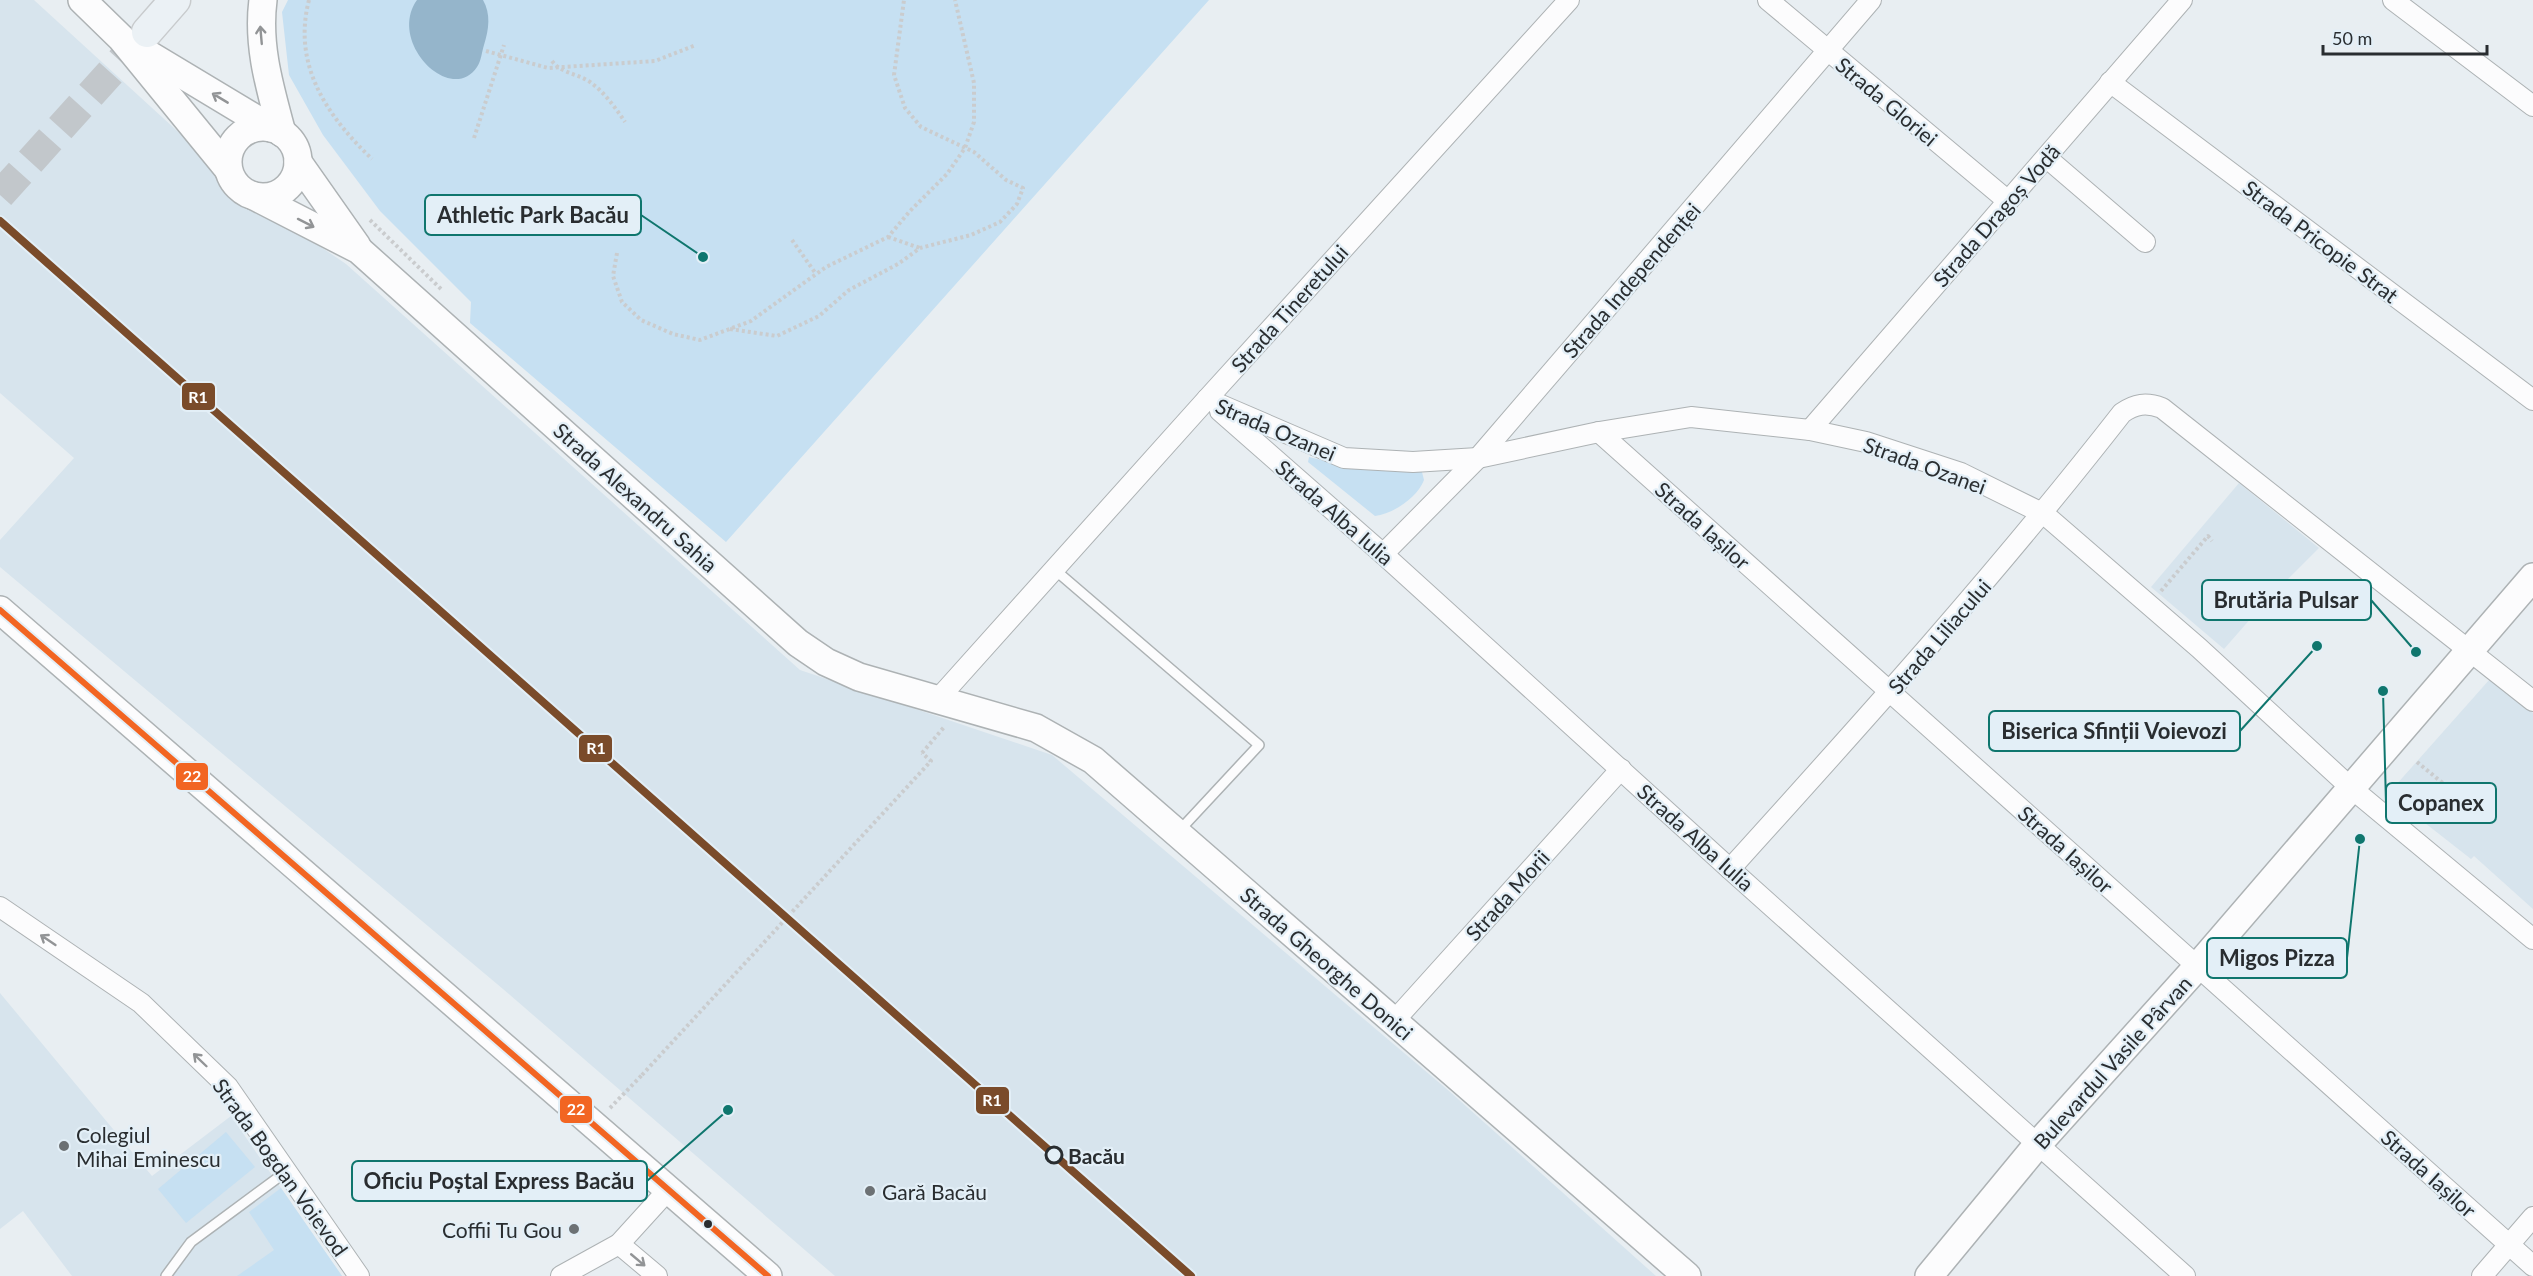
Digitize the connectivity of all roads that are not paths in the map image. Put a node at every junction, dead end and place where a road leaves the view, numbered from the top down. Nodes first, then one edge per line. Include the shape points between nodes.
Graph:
1 (175, 0) edge
2 (263, 0) edge
3 (1569, 0) edge
4 (1767, 0) edge
5 (1871, 0) edge
6 (2182, 0) edge
7 (2393, 0) edge
8 (85, 1) edge
9 (134, 35) junction
10 (1827, 51) junction
11 (2110, 82) junction
12 (2533, 106) edge
13 (276, 130) junction
14 (2047, 158) junction
15 (298, 162) junction
16 (228, 169) junction
17 (254, 196) junction
18 (2008, 201) junction
19 (2145, 242) dead end
20 (359, 250) junction
21 (1207, 399) junction
22 (2533, 400) edge
23 (1810, 430) junction
24 (1599, 432) junction
25 (1478, 458) junction
26 (2043, 514) junction
27 (1383, 554) junction
28 (1054, 569) junction
29 (2533, 577) edge
30 (0, 610) edge
31 (2470, 651) junction
32 (1891, 692) junction
33 (2533, 701) edge
34 (951, 703) junction
35 (1621, 769) junction
36 (2350, 787) junction
37 (1177, 833) junction
38 (1730, 869) junction
39 (0, 907) edge
40 (2533, 939) edge
41 (2198, 966) junction
42 (1394, 1021) junction
43 (2038, 1144) junction
44 (286, 1171) junction
45 (669, 1189) junction
46 (2533, 1217) edge
47 (619, 1244) junction
48 (2509, 1245) junction
49 (2533, 1266) edge
50 (166, 1276) edge
51 (359, 1276) edge
52 (561, 1276) edge
53 (657, 1276) edge
54 (768, 1276) edge
55 (1688, 1276) edge
56 (1929, 1276) edge
57 (2185, 1276) edge
58 (2482, 1276) edge

1 - 9 main road
13 -> 2 street via 262,52
3 - 21 street, Strada Tineretului
4 - 10 street, Strada Gloriei
5 - 10 street, Strada Independenței
6 - 11 street, Strada Dragoș Vodă
7 - 12 street
8 - 9 street
13 -> 9 street
9 - 16 street
10 - 18 street, Strada Gloriei
10 - 25 street, Strada Independenței
11 - 14 street, Strada Dragoș Vodă
11 - 22 street, Strada Pricopie Strat
13 - 15 street via 296,149
13 - 16 street via 258,127 238,137 227,157
14 - 18 street, Strada Dragoș Vodă
14 - 19 street
15 - 17 street via 296,175 279,194
15 - 20 street, Strada Alexandru Sahia
16 - 17 street via 234,183
17 -> 20 street, Strada Alexandru Sahia
18 - 23 street, Strada Dragoș Vodă
20 - 34 street, Strada Alexandru Sahia via 798,643 859,677
21 - 25 street, Strada Ozanei via 1344,458 1413,462
21 - 27 street, Strada Alba Iulia
21 - 28 street, Strada Tineretului
23 - 24 street, Strada Ozanei via 1691,417
23 - 26 street, Strada Ozanei via 1866,442 1961,473
24 - 25 street, Strada Ozanei
24 - 32 street, Strada Iașilor
25 - 27 street, Strada Independenței
26 - 31 street, Strada Liliacului via 2122,413 2144,404 2162,408
26 - 32 street, Strada Liliacului
26 - 36 street, Strada Ozanei via 2199,648
27 - 35 street, Strada Alba Iulia
28 - 34 street, Strada Tineretului
28 - 37 lane via 1259,745
29 - 31 street, Bulevardul Vasile Pârvan
30 - 45 street
31 - 33 street
31 - 36 street, Bulevardul Vasile Pârvan
32 - 38 street, Strada Liliacului
32 - 41 street, Strada Iașilor
34 - 37 street, Strada Gheorghe Donici via 1036,728 1068,744 1093,760
35 - 38 street, Strada Alba Iulia
35 - 42 street, Strada Morii
36 - 40 street, Strada Ozanei
36 - 41 street, Bulevardul Vasile Pârvan
37 - 42 street, Strada Gheorghe Donici
38 - 43 street, Strada Alba Iulia
44 -> 39 street, Strada Bogdan Voievod via 228,1087 141,1003
41 - 43 street, Bulevardul Vasile Pârvan
41 - 48 street, Strada Iașilor
42 - 55 street, Strada Gheorghe Donici
43 - 56 street, Bulevardul Vasile Pârvan
43 - 57 street, Strada Alba Iulia
44 - 50 lane via 191,1242
44 - 51 street, Strada Bogdan Voievod
45 - 47 street
45 - 54 street
46 - 48 street
47 - 52 street
47 -> 53 street
48 - 49 street, Strada Iașilor
48 - 58 street

